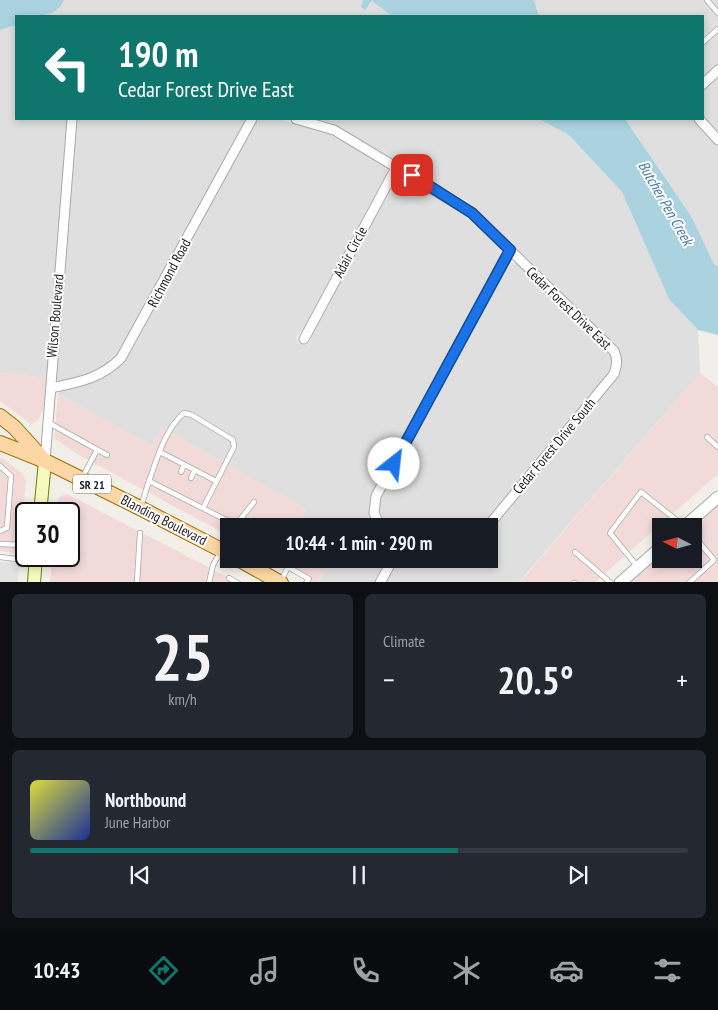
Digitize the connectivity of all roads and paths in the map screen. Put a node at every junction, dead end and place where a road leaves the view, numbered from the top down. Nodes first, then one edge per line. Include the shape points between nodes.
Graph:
1 (706, 0) edge
2 (718, 13) edge
3 (718, 30) edge
4 (704, 41) edge
5 (718, 70) edge
6 (704, 83) edge
7 (72, 120) edge
8 (251, 120) edge
9 (299, 120) edge
10 (700, 120) edge
11 (718, 140) edge
12 (397, 166) junction
13 (510, 250) junction
14 (304, 339) dead end
15 (617, 364) joint
16 (51, 388) junction
17 (0, 416) edge
18 (47, 422) junction
19 (707, 437) dead end
20 (0, 443) edge
21 (718, 448) edge
22 (97, 450) junction
23 (160, 452) junction
24 (107, 455) dead end
25 (175, 460) junction
26 (45, 461) junction
27 (184, 464) junction
28 (0, 466) edge
29 (172, 467) dead end
30 (195, 470) junction
31 (181, 472) dead end
32 (191, 478) dead end
33 (81, 479) junction
34 (149, 481) junction
35 (216, 481) junction
36 (164, 482) dead end
37 (173, 486) dead end
38 (161, 487) junction
39 (184, 491) dead end
40 (170, 492) junction
41 (181, 497) junction
42 (718, 497) edge
43 (41, 502) edge
44 (254, 502) dead end
45 (140, 508) junction
46 (203, 508) junction
47 (221, 518) edge
48 (242, 518) edge
49 (376, 518) edge
50 (495, 518) edge
51 (675, 518) edge
52 (694, 518) edge
53 (0, 531) edge
54 (140, 533) dead end
55 (0, 544) edge
56 (15, 545) edge
57 (702, 546) edge
58 (220, 549) edge
59 (575, 552) dead end
60 (652, 555) edge
61 (0, 557) edge
62 (15, 558) edge
63 (220, 559) edge
64 (35, 567) edge
65 (638, 567) junction
66 (255, 568) edge
67 (388, 568) edge
68 (229, 578) dead end
69 (34, 582) edge
70 (137, 582) edge
71 (209, 582) edge
72 (238, 582) edge
73 (281, 582) edge
74 (306, 582) edge
75 (380, 582) edge
76 (611, 582) edge
77 (620, 582) edge
78 (689, 582) edge

1 - 2 lane
3 - 4 lane
5 - 6 street
7 - 16 street, Wilson Boulevard
8 - 16 street, Richmond Road via 121,358 100,376
9 - 12 street, Cedar Forest Drive East via 334,130
10 - 11 street
12 - 13 street, Cedar Forest Drive East via 472,213
12 - 14 street, Adair Circle
13 - 15 street, Cedar Forest Drive East via 614,351
13 - 49 street via 376,496
15 - 50 street, Cedar Forest Drive South via 614,374
16 - 18 street, Wilson Boulevard
17 - 26 main road, Blanding Boulevard / SR 21 via 14,426
18 - 22 lane
18 - 26 street, Wilson Boulevard
19 - 21 lane
20 - 26 main road, Blanding Boulevard / SR 21
22 - 24 lane
22 - 33 lane
23 - 25 lane
23 - 34 lane
23 - 35 lane via 178,418 184,413 192,415 233,440 234,447
25 - 27 lane
25 - 29 lane
26 - 33 main road, Blanding Boulevard / SR 21
26 - 43 main road, Wilson Boulevard
27 - 30 lane
27 - 31 lane
28 - 53 lane via 11,476 7,528
30 - 32 lane
30 - 35 lane
33 - 45 main road, Blanding Boulevard / SR 21
34 - 38 lane
34 - 45 lane
35 - 46 lane
36 - 38 lane
37 - 40 lane
38 - 40 lane
39 - 41 lane
40 - 41 lane
41 - 46 lane
42 - 52 street
44 - 48 lane
45 - 58 main road, Blanding Boulevard / SR 21
46 - 47 lane
51 - 65 lane via 641,492 610,533
54 - 70 lane
55 - 56 lane
57 - 78 lane via 714,560
59 - 76 lane
60 - 65 street
61 - 62 lane
63 - 71 lane via 209,575
64 - 69 main road
65 - 77 street
66 - 73 main road
67 - 75 street
68 - 72 lane
73 - 74 lane via 288,567 309,579

